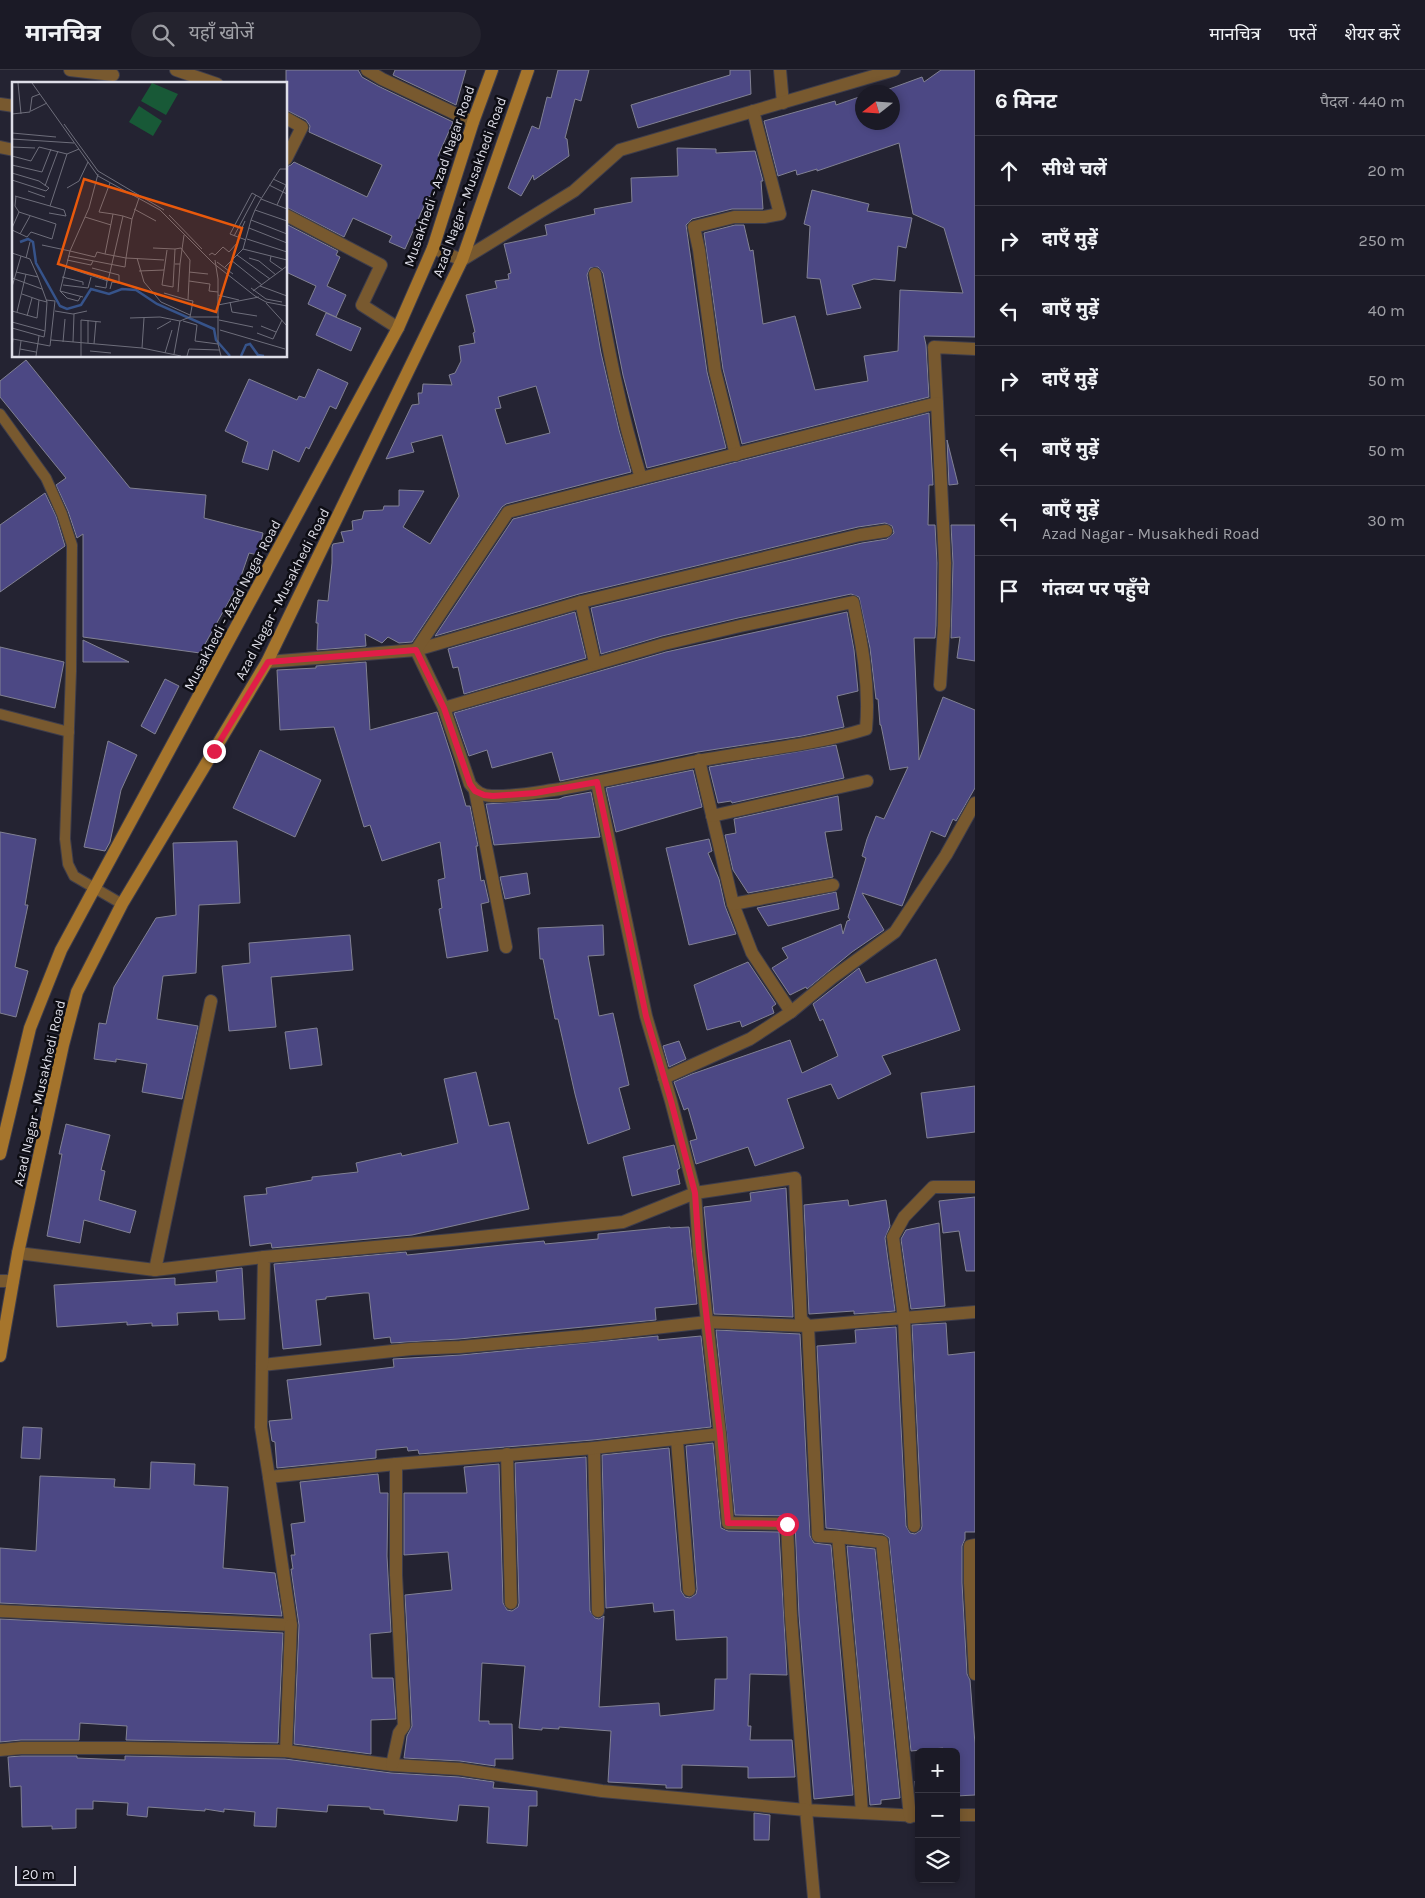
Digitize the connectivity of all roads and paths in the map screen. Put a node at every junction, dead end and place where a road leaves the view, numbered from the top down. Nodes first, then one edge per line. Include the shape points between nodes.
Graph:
1 (70, 70) edge
2 (176, 70) edge
3 (367, 70) edge
4 (492, 70) edge
5 (528, 70) edge
6 (780, 70) edge
7 (891, 70) edge
8 (384, 75) edge
9 (113, 76) edge
10 (211, 82) edge
11 (784, 103) junction
12 (753, 111) junction
13 (288, 119) edge
14 (473, 122) junction
15 (288, 155) edge
16 (288, 216) edge
17 (433, 248) junction
18 (462, 260) junction
19 (595, 274) dead end
20 (398, 328) junction
21 (975, 349) edge
22 (937, 404) junction
23 (0, 414) edge
24 (736, 455) junction
25 (641, 478) junction
26 (886, 532) dead end
27 (581, 602) junction
28 (416, 650) junction
29 (268, 662) junction
30 (596, 663) junction
31 (940, 685) dead end
32 (444, 708) junction
33 (0, 714) edge
34 (69, 732) junction
35 (699, 760) junction
36 (867, 781) dead end
37 (597, 782) junction
38 (475, 791) junction
39 (975, 802) edge
40 (712, 816) junction
41 (833, 884) dead end
42 (96, 889) junction
43 (122, 904) junction
44 (733, 904) junction
45 (506, 947) dead end
46 (211, 1001) dead end
47 (791, 1012) junction
48 (664, 1078) junction
49 (0, 1154) edge
50 (975, 1187) edge
51 (695, 1193) junction
52 (18, 1253) junction
53 (264, 1257) junction
54 (155, 1270) junction
55 (6, 1281) edge
56 (975, 1312) edge
57 (904, 1319) junction
58 (708, 1322) junction
59 (808, 1326) junction
60 (0, 1356) edge
61 (262, 1365) junction
62 (720, 1434) junction
63 (677, 1440) junction
64 (594, 1448) junction
65 (507, 1454) junction
66 (396, 1464) junction
67 (269, 1478) junction
68 (914, 1526) dead end
69 (838, 1537) junction
70 (975, 1545) edge
71 (689, 1590) dead end
72 (511, 1603) dead end
73 (0, 1611) edge
74 (598, 1611) dead end
75 (292, 1625) junction
76 (975, 1674) edge
77 (0, 1750) edge
78 (286, 1751) junction
79 (392, 1765) junction
80 (806, 1810) junction
81 (862, 1813) junction
82 (960, 1815) edge
83 (975, 1815) edge
84 (914, 1817) edge
85 (814, 1898) edge

1 - 9 street
2 - 10 street
3 - 8 street
4 - 14 main road, Musakhedi - Azad Nagar Road
5 - 18 main road, Azad Nagar - Musakhedi Road
6 - 11 street
7 - 11 street
8 - 14 street
11 - 12 street
12 - 18 street via 620,150 574,192
12 - 24 street via 780,214 734,217 694,227 715,371
13 - 15 street via 302,127
14 - 17 main road, Musakhedi - Azad Nagar Road
16 - 20 street via 381,264 362,305
17 - 18 street
17 - 20 main road, Musakhedi - Azad Nagar Road
18 - 29 main road, Azad Nagar - Musakhedi Road
19 - 25 street via 628,438
20 - 42 main road, Musakhedi - Azad Nagar Road
21 - 22 street via 934,347
22 - 24 street
22 - 31 street via 945,563
23 - 34 lane via 46,478 72,545
24 - 25 street
25 - 28 street via 508,512
26 - 27 street via 860,535
27 - 28 street
27 - 30 street
28 - 29 street
28 - 32 street
29 - 43 main road, Azad Nagar - Musakhedi Road
30 - 32 street
30 - 35 street via 730,628 853,602 866,672 866,729 789,747
32 - 38 street
33 - 34 lane
34 - 42 lane via 66,857 74,876
35 - 37 street
35 - 40 street
36 - 40 street
37 - 38 street via 535,793 493,796
37 - 48 street via 646,1016
38 - 45 street
39 - 47 street via 946,855 894,932
40 - 44 street
41 - 44 street
42 - 43 lane
42 - 49 main road, Musakhedi - Azad Nagar Road via 61,950 30,1028
43 - 52 main road, Azad Nagar - Musakhedi Road via 78,992 63,1045
44 - 47 street via 752,953
46 - 54 street
47 - 48 street via 750,1039
48 - 51 street
50 - 57 street via 934,1187 904,1217 893,1237
51 - 53 street via 622,1222
51 - 58 street
51 - 59 street via 795,1178 801,1319
52 - 54 street
52 - 55 main road, Azad Nagar - Musakhedi Road
53 - 54 street
53 - 61 street
55 - 60 main road, Azad Nagar - Musakhedi Road
56 - 57 street
57 - 59 street
57 - 68 street
58 - 59 street
58 - 61 street
58 - 62 street
59 - 69 street via 818,1536
61 - 67 street via 261,1427
62 - 63 street
62 - 80 street via 728,1523 787,1524
63 - 64 street
63 - 71 street
64 - 65 street
64 - 74 street
65 - 66 street
65 - 72 street
66 - 67 street
66 - 79 street via 396,1575 404,1726 399,1733
67 - 75 street
69 - 81 street
69 - 84 street via 882,1542
70 - 76 street via 970,1546 970,1582
73 - 75 street
75 - 78 street
77 - 78 street
78 - 79 street
79 - 80 street via 460,1769 602,1791
80 - 81 street
80 - 85 street
81 - 84 street
82 - 83 street

